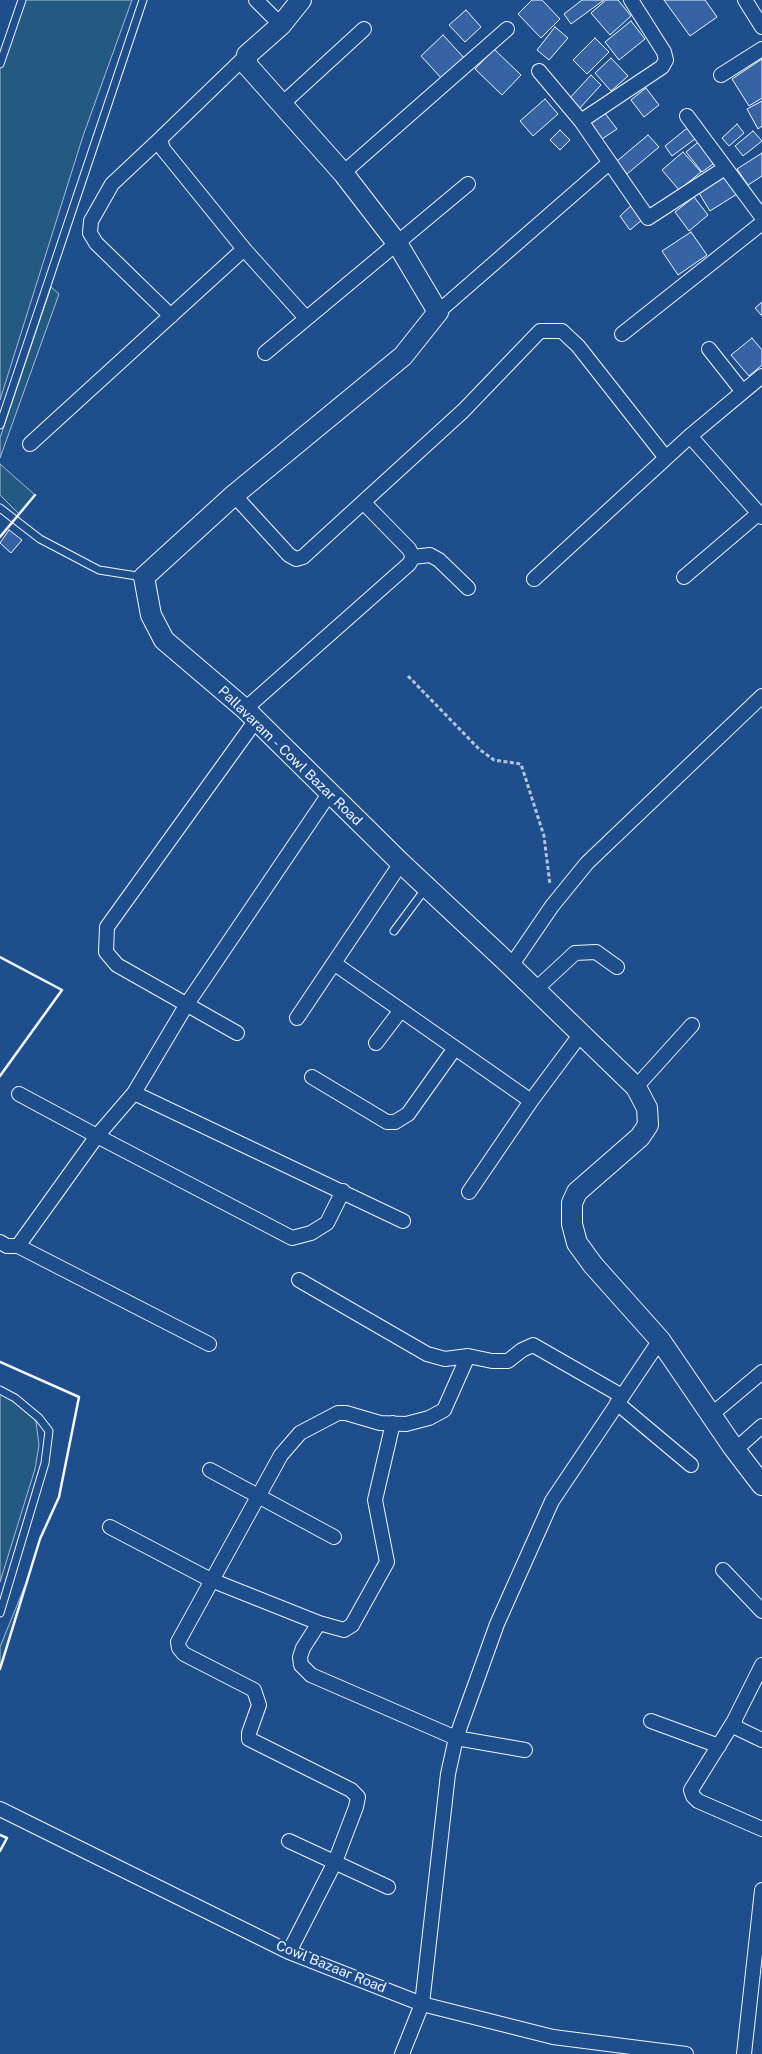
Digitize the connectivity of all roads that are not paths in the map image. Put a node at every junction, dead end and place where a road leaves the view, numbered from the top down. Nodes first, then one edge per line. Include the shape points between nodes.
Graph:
1 (22, 0) edge
2 (143, 0) edge
3 (256, 0) edge
4 (301, 0) edge
5 (631, 0) edge
6 (745, 0) edge
7 (281, 25) junction
8 (762, 27) edge
9 (364, 29) dead end
10 (507, 29) dead end
11 (762, 48) edge
12 (247, 55) junction
13 (0, 64) edge
14 (539, 70) dead end
15 (720, 75) dead end
16 (281, 105) junction
17 (687, 116) dead end
18 (581, 121) junction
19 (160, 139) junction
20 (610, 163) junction
21 (725, 168) junction
22 (343, 173) junction
23 (468, 184) dead end
24 (762, 216) edge
25 (762, 223) edge
26 (397, 243) junction
27 (244, 249) junction
28 (438, 312) junction
29 (171, 316) junction
30 (306, 318) junction
31 (622, 334) dead end
32 (709, 349) dead end
33 (265, 353) dead end
34 (762, 376) edge
35 (743, 392) junction
36 (0, 425) edge
37 (690, 436) junction
38 (30, 444) dead end
39 (666, 458) junction
40 (234, 495) junction
41 (364, 503) junction
42 (0, 508) edge
43 (761, 515) edge
44 (413, 557) junction
45 (144, 577) junction
46 (684, 577) dead end
47 (534, 579) dead end
48 (468, 588) dead end
49 (762, 696) edge
50 (250, 714) junction
51 (329, 794) junction
52 (400, 863) junction
53 (427, 887) junction
54 (394, 932) dead end
55 (335, 964) junction
56 (511, 966) junction
57 (617, 967) dead end
58 (535, 990) junction
59 (188, 1004) junction
60 (400, 1010) junction
61 (297, 1018) dead end
62 (692, 1025) dead end
63 (236, 1033) dead end
64 (580, 1036) junction
65 (376, 1043) dead end
66 (455, 1048) junction
67 (312, 1077) dead end
68 (636, 1088) junction
69 (134, 1093) junction
70 (19, 1094) dead end
71 (531, 1101) junction
72 (97, 1136) junction
73 (342, 1191) junction
74 (469, 1192) dead end
75 (404, 1220) dead end
76 (0, 1242) edge
77 (18, 1246) junction
78 (299, 1280) dead end
79 (660, 1340) junction
80 (209, 1344) dead end
81 (468, 1356) junction
82 (762, 1372) edge
83 (0, 1390) edge
84 (620, 1400) junction
85 (711, 1415) junction
86 (393, 1423) junction
87 (762, 1426) edge
88 (735, 1450) junction
89 (691, 1465) dead end
90 (210, 1470) dead end
91 (762, 1485) edge
92 (258, 1496) junction
93 (110, 1527) dead end
94 (334, 1537) dead end
95 (723, 1570) dead end
96 (211, 1580) junction
97 (762, 1611) edge
98 (0, 1613) edge
99 (319, 1623) junction
100 (762, 1665) edge
101 (651, 1721) dead end
102 (734, 1721) junction
103 (456, 1738) junction
104 (762, 1740) edge
105 (719, 1746) junction
106 (525, 1750) dead end
107 (0, 1809) edge
108 (762, 1829) edge
109 (289, 1841) dead end
110 (335, 1862) junction
111 (388, 1887) dead end
112 (762, 1890) edge
113 (289, 1952) junction
114 (422, 2004) junction
115 (402, 2054) edge
116 (679, 2054) edge
117 (744, 2054) edge

1 - 13 lane
2 - 36 lane
3 - 7 street
4 - 7 street
5 - 18 street via 666,60 662,67
6 - 8 street
7 - 12 street
9 - 16 street
10 - 22 street
11 - 15 street
12 - 16 street via 252,73
12 - 19 street
14 - 18 street
16 - 22 street
17 - 21 street
18 - 20 street
19 - 27 street via 162,149
19 - 29 street via 112,184 91,221 90,233 96,243
20 - 21 street via 648,218
20 - 28 street
21 - 24 street
22 - 26 street
23 - 26 street
25 - 31 street
26 - 28 street
26 - 30 street
27 - 29 street
27 - 30 street
28 - 40 street via 403,356
29 - 38 street
30 - 33 street
32 - 35 street
34 - 35 street
35 - 37 street
37 - 39 street
37 - 43 street
39 - 41 street via 578,346 562,331 540,331 463,411
39 - 47 street
40 - 41 street via 296,559 303,557
40 - 45 street
41 - 44 street via 410,549
42 - 45 lane via 40,539 100,570
43 - 46 street
44 - 48 street via 430,555 439,560
44 - 50 street
45 - 50 street, Pallavaram - Cowl Bazar Road via 151,615 164,640
49 - 56 street via 587,863 552,906
50 - 51 street, Pallavaram - Cowl Bazar Road
50 - 59 street via 107,927 106,952 117,965
51 - 52 street, Pallavaram - Cowl Bazar Road
51 - 59 street
52 - 53 street, Pallavaram - Cowl Bazar Road
52 - 55 street
53 - 54 lane
53 - 56 street, Pallavaram - Cowl Bazar Road
55 - 60 street
55 - 61 street
56 - 58 street, Pallavaram - Cowl Bazar Road
57 - 58 street via 596,952 574,954
58 - 64 street, Pallavaram - Cowl Bazar Road
59 - 63 street
59 - 69 street
60 - 65 street
60 - 66 street
62 - 68 street
64 - 68 street, Pallavaram - Cowl Bazar Road
64 - 71 street
66 - 67 street via 408,1114 395,1122 387,1122
66 - 71 street
68 - 79 street, Pallavaram - Cowl Bazar Road via 647,1108 648,1125 640,1137 577,1192 572,1203 572,1224 577,1243 593,1265
69 - 72 street
69 - 73 street
70 - 72 street
71 - 74 street
72 - 73 street via 292,1238 311,1233 326,1223
72 - 77 street
73 - 75 street
76 - 77 street
77 - 80 street
78 - 81 street via 427,1354 445,1359
79 - 84 street
79 - 85 street, Pallavaram - Cowl Bazar Road
81 - 84 street via 508,1361 533,1345
81 - 86 street via 444,1410 406,1424
82 - 85 street
83 - 98 lane via 27,1408 49,1431 45,1463
84 - 89 street
84 - 103 street via 552,1501 497,1624
85 - 88 street, Pallavaram - Cowl Bazar Road
86 - 92 street via 380,1423 338,1412 326,1418 300,1433 281,1455
86 - 99 street via 375,1500 387,1562 352,1625 344,1630
87 - 88 street
88 - 91 street, Pallavaram - Cowl Bazar Road
90 - 92 street
92 - 94 street
92 - 96 street
93 - 96 street
95 - 97 street
96 - 99 street
96 - 110 street via 181,1632 179,1648 184,1654 254,1690 259,1705 249,1739 358,1797
99 - 103 street via 300,1657 305,1671
100 - 102 street
101 - 105 street
102 - 104 street via 737,1728
102 - 105 street
103 - 106 street
103 - 114 street via 448,1774
105 - 108 street via 691,1790 693,1796
107 - 113 street, Cowl Bazaar Road
109 - 110 street
110 - 111 street
110 - 113 street
112 - 117 street
113 - 114 street, Cowl Bazaar Road
114 - 115 street
114 - 116 street, Cowl Bazaar Road via 553,2037

